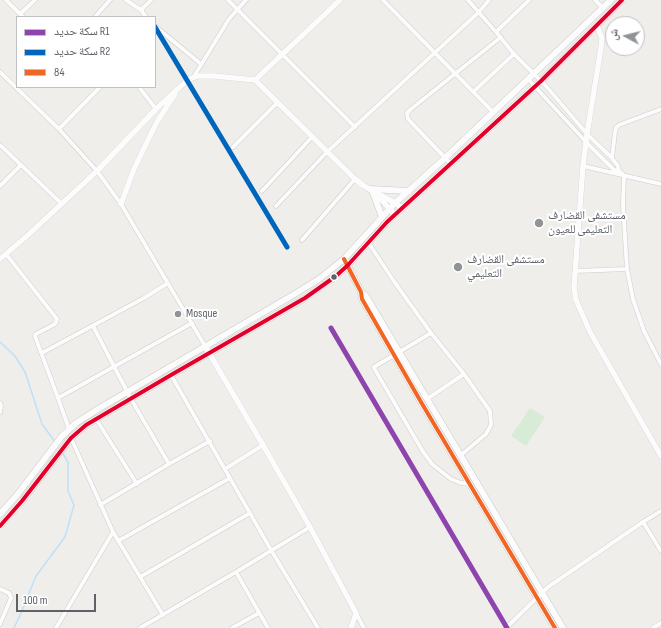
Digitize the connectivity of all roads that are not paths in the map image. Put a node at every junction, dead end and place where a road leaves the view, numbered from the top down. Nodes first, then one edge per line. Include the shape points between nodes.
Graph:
1 (6, 0) edge
2 (35, 0) edge
3 (110, 0) edge
4 (126, 0) edge
5 (151, 0) edge
6 (228, 0) edge
7 (246, 0) edge
8 (340, 0) edge
9 (383, 0) edge
10 (468, 0) edge
11 (488, 0) edge
12 (529, 0) edge
13 (595, 0) edge
14 (611, 0) edge
15 (622, 0) edge
16 (603, 8) junction
17 (237, 9) junction
18 (141, 10) junction
19 (479, 12) junction
20 (22, 16) edge
21 (96, 16) edge
22 (145, 16) edge
23 (597, 26) junction
24 (156, 27) edge
25 (496, 32) junction
26 (501, 37) junction
27 (435, 53) junction
28 (282, 54) junction
29 (514, 54) junction
30 (201, 64) junction
31 (0, 72) edge
32 (455, 73) junction
33 (534, 74) junction
34 (192, 78) junction
35 (528, 79) junction
36 (255, 80) junction
37 (541, 81) junction
38 (535, 86) junction
39 (16, 87) edge
40 (17, 88) edge
41 (92, 88) edge
42 (99, 88) edge
43 (140, 88) edge
44 (177, 90) junction
45 (95, 91) junction
46 (473, 92) junction
47 (278, 102) junction
48 (156, 109) junction
49 (661, 110) edge
50 (492, 112) junction
51 (355, 127) junction
52 (59, 128) junction
53 (587, 134) junction
54 (312, 136) junction
55 (586, 142) junction
56 (0, 145) edge
57 (233, 147) dead end
58 (327, 152) junction
59 (445, 158) junction
60 (612, 158) junction
61 (450, 164) junction
62 (21, 165) junction
63 (583, 166) junction
64 (97, 171) junction
65 (619, 171) junction
66 (624, 175) junction
67 (355, 179) junction
68 (661, 184) edge
69 (0, 186) edge
70 (372, 190) junction
71 (409, 191) junction
72 (262, 192) dead end
73 (395, 203) junction
74 (62, 204) junction
75 (121, 204) junction
76 (276, 206) dead end
77 (402, 208) junction
78 (389, 209) junction
79 (395, 215) junction
80 (382, 217) junction
81 (302, 240) dead end
82 (368, 242) junction
83 (6, 254) junction
84 (0, 259) edge
85 (344, 259) junction
86 (348, 265) junction
87 (627, 269) junction
88 (575, 271) junction
89 (168, 283) junction
90 (293, 295) junction
91 (297, 303) junction
92 (192, 323) junction
93 (93, 326) junction
94 (432, 333) junction
95 (205, 346) junction
96 (42, 353) junction
97 (209, 353) junction
98 (397, 354) junction
99 (661, 364) edge
100 (114, 366) junction
101 (464, 374) junction
102 (171, 375) junction
103 (128, 392) junction
104 (58, 398) junction
105 (131, 399) junction
106 (427, 399) junction
107 (0, 403) edge
108 (0, 412) edge
109 (96, 419) junction
110 (68, 429) junction
111 (71, 438) junction
112 (210, 441) junction
113 (263, 445) junction
114 (461, 455) junction
115 (661, 456) edge
116 (169, 464) junction
117 (225, 469) junction
118 (230, 478) junction
119 (477, 482) junction
120 (136, 484) junction
121 (469, 484) junction
122 (100, 505) junction
123 (661, 511) edge
124 (250, 513) junction
125 (0, 514) edge
126 (643, 522) junction
127 (0, 526) edge
128 (310, 526) junction
129 (113, 532) junction
130 (118, 541) junction
131 (271, 550) junction
132 (661, 551) edge
133 (236, 572) junction
134 (140, 577) junction
135 (0, 589) edge
136 (542, 592) junction
137 (536, 598) junction
138 (259, 613) junction
139 (356, 613) junction
140 (163, 615) junction
141 (661, 623) edge
142 (0, 624) edge
143 (56, 628) edge
144 (140, 628) edge
145 (232, 628) edge
146 (268, 628) edge
147 (318, 628) edge
148 (351, 628) edge
149 (364, 628) edge
150 (506, 628) edge
151 (555, 628) edge
152 (563, 628) edge
153 (653, 628) edge

1 - 20 street
2 - 20 street
3 - 21 street
4 - 18 street
5 - 18 street
6 - 17 street
7 - 17 street
8 - 28 street
9 - 27 street
10 - 19 street
11 - 19 street
12 - 25 street
13 - 16 street
14 - 16 main road
15 - 23 main road
16 - 33 main road
17 - 28 street
17 - 30 street via 224,25
18 - 22 street
19 - 25 street
19 - 27 street
23 - 37 main road
23 - 53 street via 602,38
24 - 30 street
25 - 26 street
26 - 29 street
26 - 32 street
27 - 32 street
27 - 51 street
28 - 36 street
28 - 51 street
29 - 33 street
29 - 46 street
30 - 34 street
31 - 39 street
32 - 46 street
32 - 59 street via 407,113 408,119
33 - 35 main road
33 - 37 street
34 - 36 street via 214,76
34 - 44 street
35 - 38 street
35 - 50 main road
36 - 47 street
37 - 38 main road
37 - 53 street
38 - 55 street
38 - 61 main road
40 - 52 street
41 - 45 street
42 - 45 street
43 - 48 street
44 - 48 street
44 - 75 street via 145,146
45 - 52 street
46 - 50 street
47 - 54 street
47 - 57 street
48 - 64 street
49 - 60 street via 619,125 615,132
50 - 59 main road
51 - 58 street
52 - 64 street
53 - 55 street
53 - 60 street
54 - 58 street
54 - 72 street
55 - 63 street
55 - 65 street via 614,170
56 - 62 street
58 - 67 street
58 - 76 street
59 - 61 street
59 - 71 main road
60 - 65 street
61 - 77 main road
62 - 69 street
62 - 74 street
63 - 66 street
63 - 88 street
64 - 74 street
64 - 75 street
65 - 66 street
66 - 68 street
66 - 87 street
67 - 70 street
67 - 81 street
70 - 71 main road
70 - 73 street
70 - 78 street
70 - 80 main road
71 - 73 main road
73 - 77 street
73 - 78 main road
74 - 83 street
75 - 89 street
77 - 79 main road
78 - 79 street
78 - 80 main road
79 - 82 main road
80 - 85 main road
82 - 86 main road
82 - 94 street
83 - 84 street
83 - 96 street via 57,318 55,324 35,335
85 - 86 main road
85 - 90 main road
86 - 91 main road via 326,284
86 - 98 main road via 362,299
87 - 88 street
87 - 99 street via 633,299 644,330
88 - 115 street via 576,300 590,332
89 - 92 street
89 - 93 street
90 - 91 main road
90 - 95 main road
91 - 97 main road
92 - 95 street
92 - 100 street
93 - 96 street
93 - 100 street
94 - 98 street
94 - 101 street
95 - 97 street
95 - 103 main road
96 - 104 street
97 - 102 main road
97 - 113 street
98 - 106 main road
98 - 121 main road
98 - 121 street via 374,368 432,464 452,479
100 - 103 street
100 - 104 street
101 - 106 street
101 - 114 street via 490,411 491,425 486,434
102 - 105 main road
102 - 112 street
103 - 105 street
103 - 110 main road
104 - 110 street
105 - 109 main road
105 - 116 street
106 - 114 main road
107 - 108 street
109 - 111 main road
109 - 120 street
110 - 125 main road
111 - 122 street
111 - 127 main road
112 - 116 street
112 - 117 street
113 - 117 street
113 - 128 street
114 - 119 main road
116 - 120 street
117 - 118 street
118 - 124 street
118 - 130 street
119 - 121 street
119 - 136 main road
120 - 122 street
121 - 137 main road
122 - 129 street
123 - 126 street
124 - 131 street
124 - 134 street
126 - 132 street
126 - 136 street
128 - 131 street
128 - 139 street
129 - 130 street
129 - 143 street
130 - 134 street
131 - 133 street
131 - 147 street
133 - 138 street
133 - 140 street
134 - 140 street
135 - 142 street via 9,593 11,598
136 - 137 street
136 - 152 main road
137 - 150 street
137 - 151 main road
138 - 145 street
138 - 146 street
139 - 148 street
139 - 149 street
140 - 144 street
141 - 153 street

